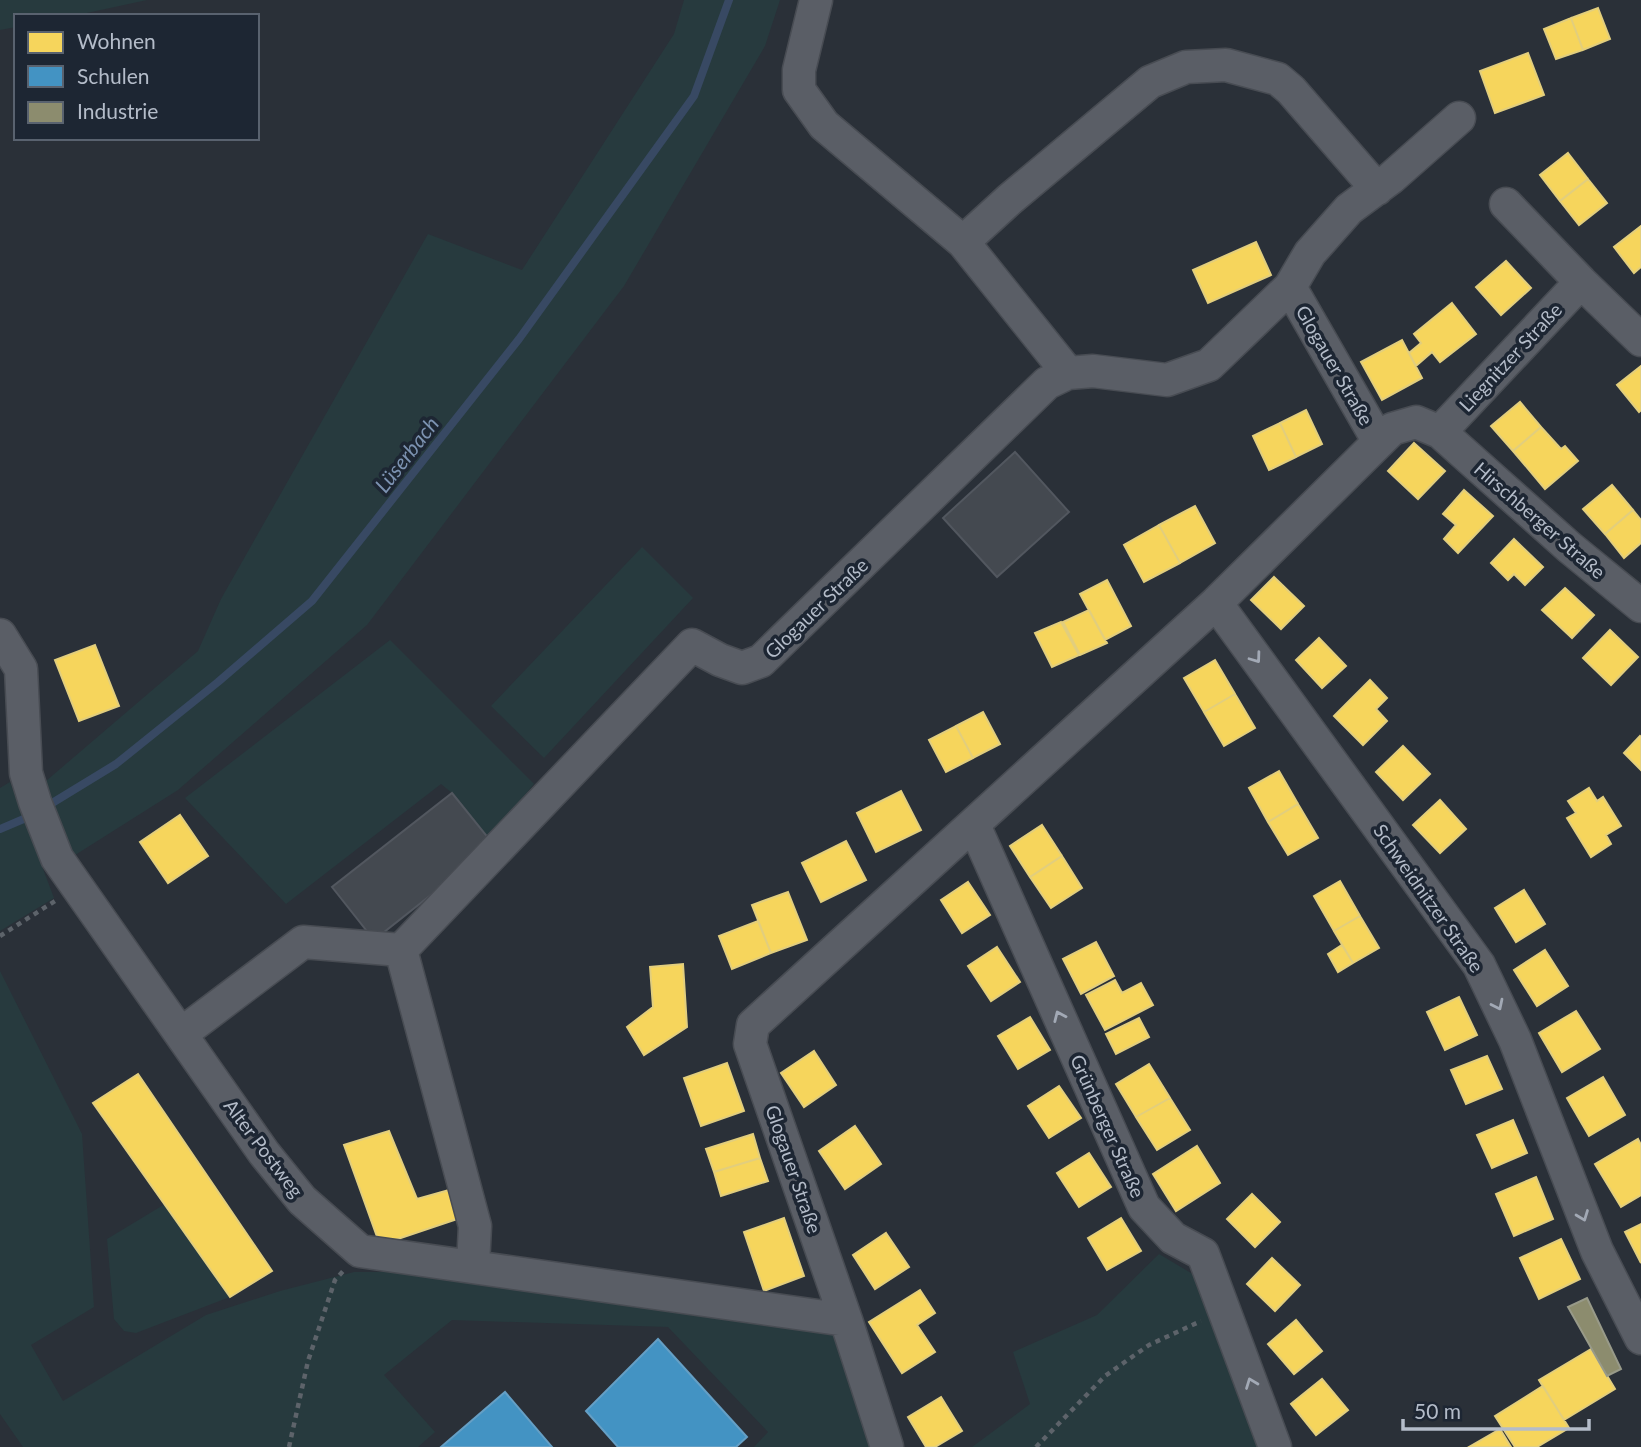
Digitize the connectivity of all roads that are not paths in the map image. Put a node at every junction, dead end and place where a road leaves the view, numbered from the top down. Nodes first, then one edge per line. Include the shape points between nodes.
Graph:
1 (816, 0) edge
2 (1459, 118) dead end
3 (1377, 188) junction
4 (1506, 204) dead end
5 (963, 242) junction
6 (1581, 282) junction
7 (1290, 287) junction
8 (1641, 340) edge
9 (1068, 373) junction
10 (1440, 432) junction
11 (1379, 442) junction
12 (1216, 603) junction
13 (1641, 606) edge
14 (0, 635) edge
15 (974, 825) junction
16 (401, 950) junction
17 (181, 1034) junction
18 (472, 1265) junction
19 (846, 1320) junction
20 (1641, 1338) edge
21 (887, 1447) edge
22 (1275, 1447) edge

1 - 5 street via 799,70 799,90 824,125
2 - 3 street
3 - 5 street via 1278,79 1226,65 1186,67 1150,82
3 - 7 street via 1349,209 1310,253
4 - 6 street
5 - 9 street
6 - 8 street
6 - 10 street, Liegnitzer Straße
7 - 9 street, Glogauer Straße via 1209,365 1167,380 1093,371
7 - 11 street, Glogauer Straße
9 - 16 street, Glogauer Straße via 1047,383 761,662 742,668 692,646
10 - 11 street, Glogauer Straße via 1416,422 1392,429
10 - 13 street, Hirschberger Straße
11 - 12 street, Glogauer Straße
12 - 15 street, Glogauer Straße
12 -> 20 street, Schweidnitzer Straße via 1479,965 1515,1040 1597,1251
14 - 17 street, Alter Postweg via 21,669 26,773 57,859
15 - 19 street, Glogauer Straße via 753,1025 750,1044
22 -> 15 street, Grünberger Straße via 1203,1254 1173,1238 1144,1207
16 - 17 street via 303,942
16 - 18 street via 475,1226
17 - 18 street, Alter Postweg via 302,1200 360,1251
18 - 19 street
19 - 21 street, Glogauer Straße

